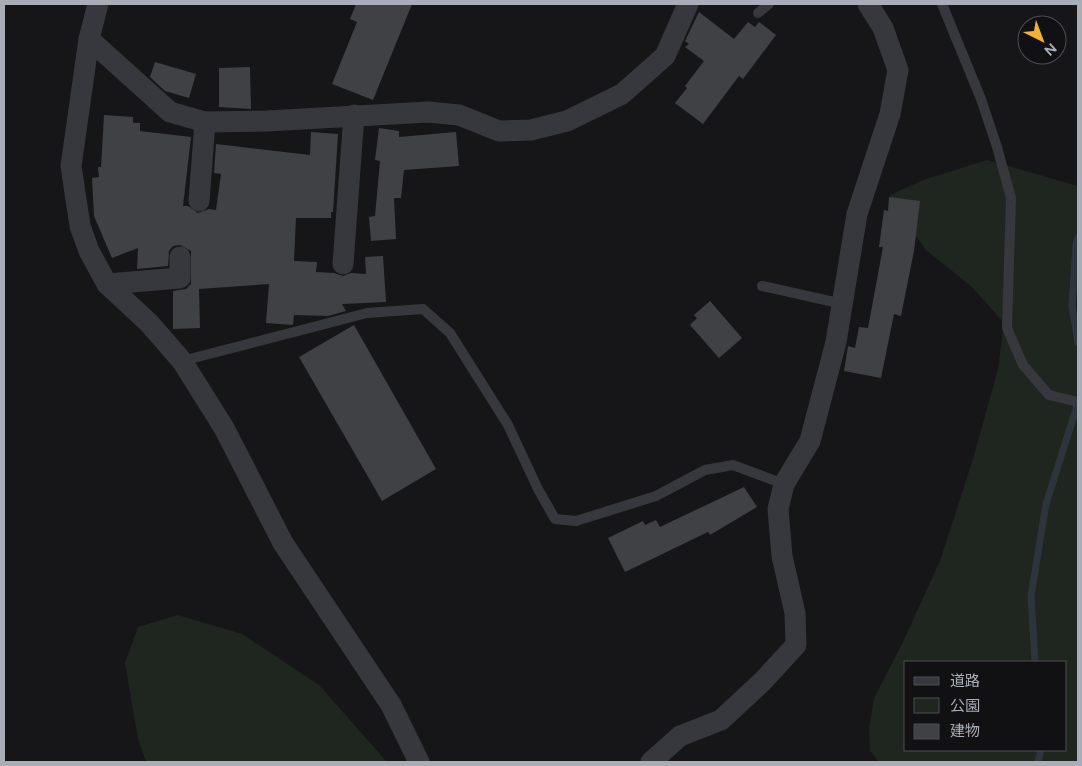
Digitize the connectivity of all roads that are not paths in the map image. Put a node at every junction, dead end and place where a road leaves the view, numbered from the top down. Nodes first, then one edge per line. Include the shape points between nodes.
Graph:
1 (98, 4) edge
2 (688, 4) edge
3 (769, 4) edge
4 (868, 4) edge
5 (942, 4) edge
6 (758, 13) dead end
7 (89, 39) junction
8 (354, 115) junction
9 (205, 122) junction
10 (198, 201) dead end
11 (180, 257) dead end
12 (343, 264) dead end
13 (107, 284) junction
14 (762, 286) dead end
15 (843, 304) junction
16 (182, 361) junction
17 (1078, 402) edge
18 (784, 484) junction
19 (419, 762) edge
20 (651, 762) edge

1 - 7 street
2 - 8 street via 665,56 622,94 567,121 531,130 499,131 459,115 444,113
3 - 6 lane
4 - 15 street via 883,28 898,70 890,114 857,214
5 - 17 lane via 982,99 1011,198 1007,328 1023,365 1049,395
7 - 9 street via 170,112
7 - 13 street via 71,166 80,226
8 - 9 street
8 - 12 street
9 - 10 street
11 - 13 street via 180,278
13 - 16 street via 149,323
14 - 15 lane
15 - 18 street via 810,440
16 - 18 lane via 367,313 423,309 450,333 508,425 555,519 576,521 656,496 705,470 732,465
16 - 19 street via 224,428 283,542 391,705
18 - 20 street via 778,509 782,556 795,613 796,645 721,720 680,736

